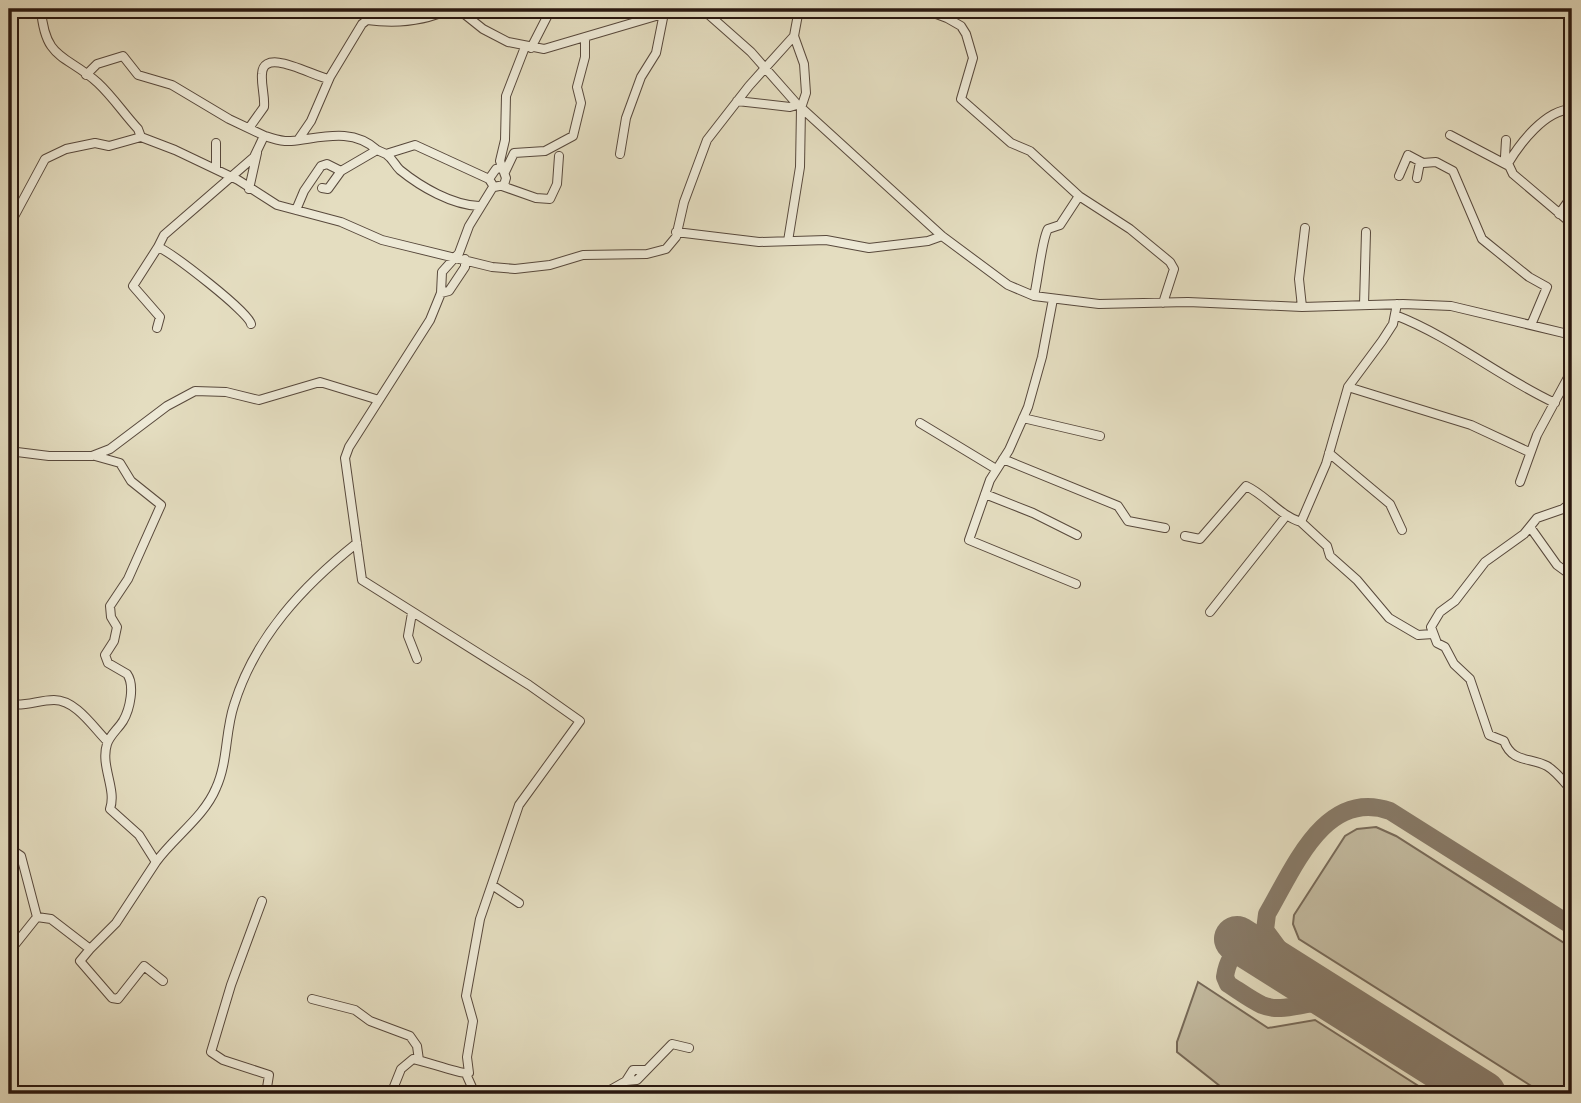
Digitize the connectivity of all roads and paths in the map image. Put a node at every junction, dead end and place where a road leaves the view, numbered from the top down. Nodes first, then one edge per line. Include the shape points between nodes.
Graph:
1 (41, 9) edge
2 (450, 9) edge
3 (458, 9) edge
4 (551, 9) edge
5 (689, 9) edge
6 (725, 9) edge
7 (799, 9) edge
8 (923, 9) edge
9 (664, 13) junction
10 (708, 13) junction
11 (794, 36) junction
12 (585, 38) junction
13 (528, 47) junction
14 (766, 70) junction
15 (86, 75) junction
16 (329, 79) junction
17 (737, 100) junction
18 (799, 106) junction
19 (1572, 109) edge
20 (249, 128) junction
21 (1450, 135) dead end
22 (265, 136) junction
23 (141, 137) junction
24 (298, 140) junction
25 (1506, 140) dead end
26 (216, 144) dead end
27 (562, 144) junction
28 (258, 150) junction
29 (549, 150) junction
30 (381, 152) junction
31 (620, 154) dead end
32 (559, 156) junction
33 (1420, 162) junction
34 (1507, 165) junction
35 (216, 169) junction
36 (503, 170) junction
37 (341, 171) junction
38 (229, 176) junction
39 (1399, 176) dead end
40 (1417, 178) dead end
41 (495, 184) junction
42 (322, 188) dead end
43 (249, 189) junction
44 (1079, 196) junction
45 (1572, 196) edge
46 (480, 206) junction
47 (296, 210) junction
48 (1559, 214) junction
49 (1572, 224) edge
50 (9, 226) edge
51 (1305, 228) dead end
52 (676, 232) junction
53 (1366, 232) dead end
54 (942, 236) junction
55 (788, 241) junction
56 (158, 247) junction
57 (454, 256) junction
58 (465, 259) junction
59 (441, 293) junction
60 (1034, 296) junction
61 (1053, 299) junction
62 (1163, 303) junction
63 (1397, 304) junction
64 (1364, 305) junction
65 (1302, 307) junction
66 (1395, 315) junction
67 (251, 324) dead end
68 (1531, 326) junction
69 (157, 328) dead end
70 (1572, 335) edge
71 (1572, 370) edge
72 (1348, 387) junction
73 (379, 400) junction
74 (1555, 403) junction
75 (1023, 418) junction
76 (920, 423) dead end
77 (1100, 436) dead end
78 (9, 451) edge
79 (1529, 452) junction
80 (1329, 453) junction
81 (92, 456) junction
82 (1003, 459) junction
83 (996, 469) junction
84 (1520, 482) dead end
85 (985, 494) junction
86 (1572, 502) edge
87 (1286, 516) junction
88 (1301, 522) junction
89 (1530, 527) junction
90 (1165, 528) dead end
91 (1402, 530) dead end
92 (1077, 535) dead end
93 (1185, 536) dead end
94 (357, 543) junction
95 (1572, 576) edge
96 (1076, 583) dead end
97 (1210, 612) dead end
98 (412, 613) junction
99 (1433, 634) junction
100 (417, 659) dead end
101 (9, 704) edge
102 (107, 741) junction
103 (1572, 791) edge
104 (9, 848) edge
105 (156, 862) junction
106 (492, 886) junction
107 (262, 901) dead end
108 (519, 903) dead end
109 (37, 917) junction
110 (90, 949) junction
111 (9, 952) edge
112 (163, 981) dead end
113 (312, 999) dead end
114 (689, 1048) dead end
115 (419, 1060) junction
116 (467, 1076) junction
117 (266, 1094) edge
118 (391, 1094) edge
119 (475, 1094) edge
120 (603, 1094) edge

1 - 15 street via 47,39 62,59
2 - 16 street via 405,22 367,20
3 - 13 street via 484,29
4 - 13 street
5 - 9 street
5 - 10 street
6 - 10 street
7 - 11 street
8 - 44 street via 947,18 966,34 973,58 961,99 1011,143 1030,151
9 - 12 street
9 - 31 street via 656,53 641,77 626,118
10 - 14 street
11 - 14 street
11 - 18 street via 804,64 806,93
12 - 13 street via 544,49
12 - 27 street via 577,87 581,103 573,136
13 - 36 street via 506,96
14 - 17 street
14 - 18 street
15 - 20 street via 97,64 123,56 138,75 172,85
15 - 23 street via 106,91
16 - 20 street via 283,62 269,63 262,75 264,107
16 - 24 street
17 - 18 street
17 - 52 street via 707,140
18 - 54 street
18 - 55 street via 800,167
19 - 34 street via 1558,111 1531,133
20 - 22 street
21 - 34 street
22 - 24 street
22 - 28 street
23 - 35 street
23 - 50 street via 109,146 94,143 66,149 46,159
24 - 30 street via 341,134
25 - 34 street
26 - 35 street
27 - 29 street
27 - 32 street
28 - 38 street
28 - 43 street
29 - 32 street
29 - 36 street via 514,153
30 - 37 street
30 - 41 street via 415,145
30 - 46 street via 428,189
32 - 41 street via 557,184 547,201
33 - 39 street via 1408,155
33 - 40 street
33 - 68 street via 1436,162 1453,172 1482,240 1548,287
34 - 48 street
35 - 38 street
36 - 41 street
36 - 41 street via 496,169
37 - 42 street via 328,189
37 - 47 street via 321,166
38 - 43 street
38 - 56 street via 164,235
41 - 46 street
43 - 47 street
44 - 60 street via 1060,225 1045,234
44 - 62 street via 1170,262 1174,269
45 - 48 street
46 - 57 street
47 - 57 street via 383,240
48 - 49 street
51 - 65 street via 1299,278
52 - 55 street
52 - 58 street via 666,249 647,254 607,252 515,269
53 - 64 street
54 - 55 street via 884,248 826,240
54 - 60 street via 1008,285
56 - 67 street via 224,294
56 - 69 street via 133,286 158,311
57 - 58 street
57 - 59 street via 442,272
58 - 59 street via 465,267 449,291
59 - 73 street via 430,320
60 - 61 street
61 - 62 street
61 - 75 street via 1042,357
62 - 65 street
63 - 64 street
63 - 66 street
63 - 68 street via 1459,307
64 - 65 street
66 - 72 street
66 - 74 street
68 - 70 street
71 - 74 street
72 - 79 street via 1471,425
72 - 80 street
73 - 81 street via 320,382 259,400 195,391 110,449
73 - 94 street via 345,458
74 - 79 street
75 - 77 street
75 - 82 street
76 - 83 street
78 - 81 street
79 - 84 street
80 - 88 street
80 - 91 street via 1390,504
81 - 102 street via 120,463 131,481 161,505 109,611 117,627 105,659 127,674 132,688 128,711
82 - 83 street
82 - 90 street via 1118,506 1128,521
83 - 85 street
85 - 92 street
85 - 96 street via 969,540
86 - 89 street via 1537,518
87 - 88 street
87 - 93 street via 1246,486 1200,539
87 - 97 street
88 - 99 street via 1389,618 1418,635
89 - 95 street
89 - 99 street via 1485,562 1455,601 1440,612 1431,627
94 - 98 street via 362,580
94 - 105 street via 298,595 254,655 234,705 218,785
98 - 100 street via 408,636
98 - 106 street via 580,721 519,805
99 - 103 street via 1470,679 1489,735 1504,741 1514,756 1548,766
101 - 102 street via 65,702
102 - 105 street via 104,762 113,800 110,808 139,835
104 - 109 street via 21,856
105 - 110 street via 116,923
106 - 108 street
106 - 116 street via 480,919 466,996 473,1021
107 - 117 street via 211,1052 269,1075
109 - 110 street via 51,919
109 - 111 street
110 - 112 street via 80,961 111,998 118,999 144,966
113 - 115 street via 355,1010 370,1021 410,1036
114 - 120 street via 672,1044 645,1070 633,1070 626,1081
115 - 116 street
115 - 118 street via 406,1063
116 - 119 street

